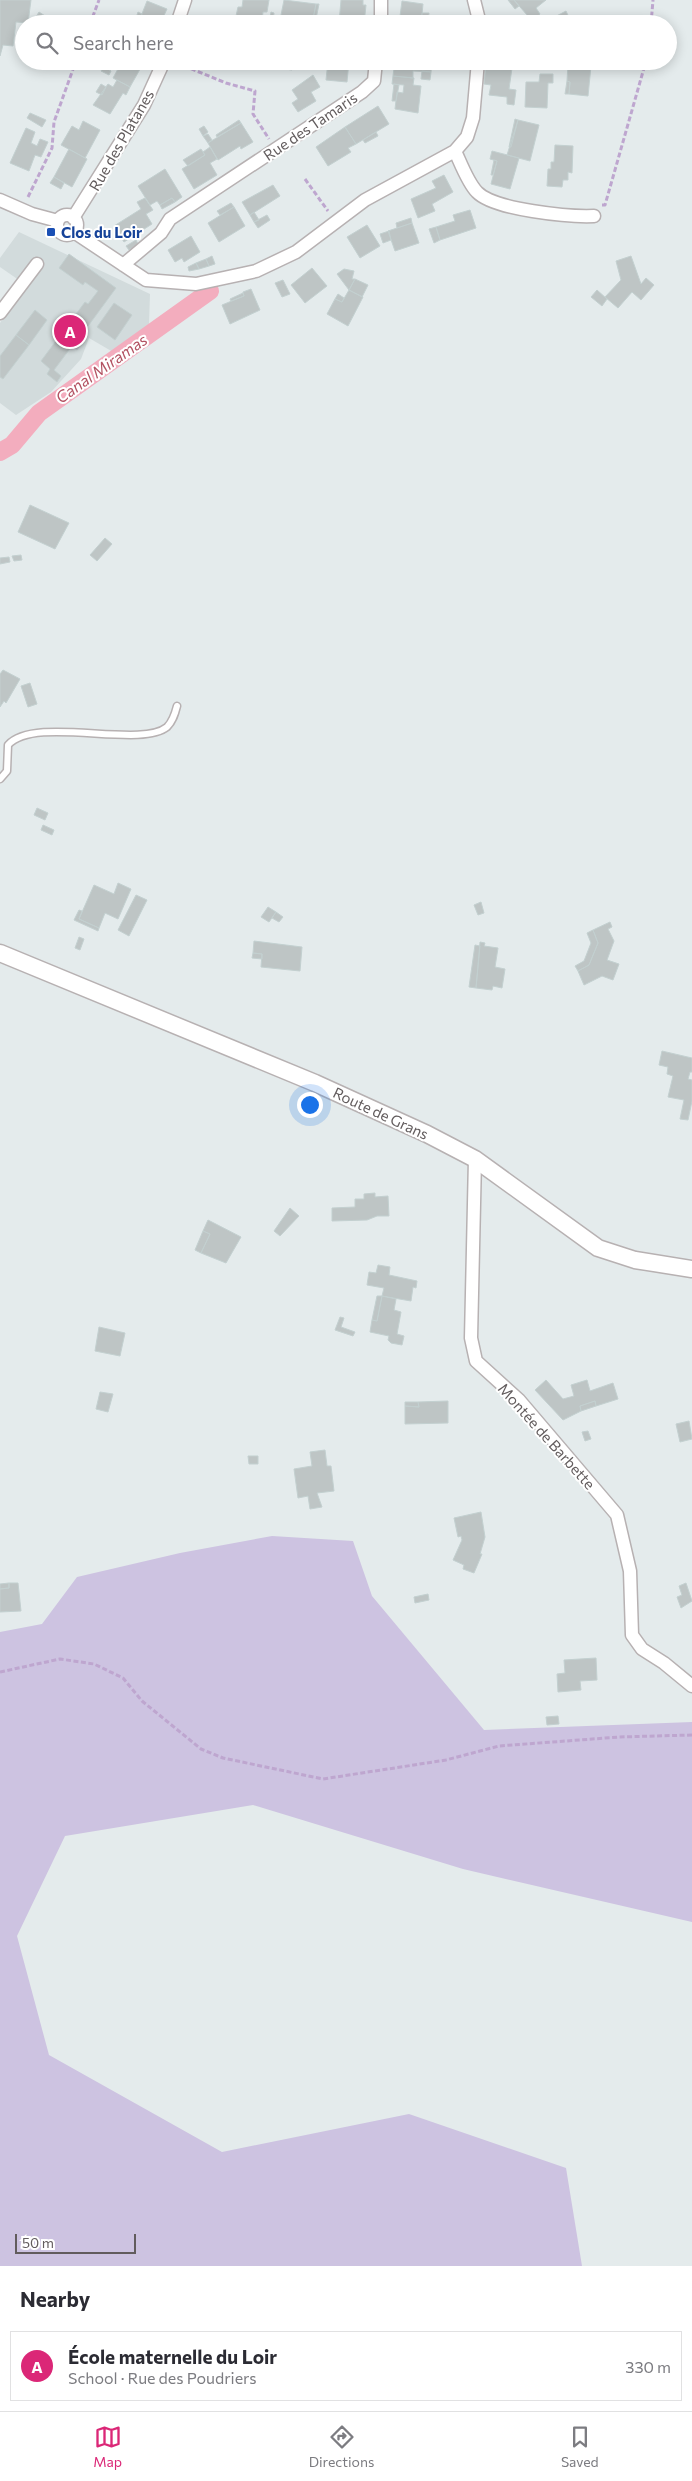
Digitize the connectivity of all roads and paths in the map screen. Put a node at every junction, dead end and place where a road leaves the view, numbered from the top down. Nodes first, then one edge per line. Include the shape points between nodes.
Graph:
1 (99, 0) edge
2 (185, 0) edge
3 (381, 0) edge
4 (474, 0) edge
5 (653, 0) edge
6 (94, 15) edge
7 (180, 15) edge
8 (381, 15) edge
9 (478, 15) edge
10 (652, 15) edge
11 (73, 70) edge
12 (160, 70) edge
13 (194, 70) edge
14 (375, 70) edge
15 (477, 70) edge
16 (643, 70) edge
17 (283, 144) junction
18 (455, 151) junction
19 (305, 179) dead end
20 (0, 200) edge
21 (22, 209) junction
22 (596, 211) joint
23 (73, 218) junction
24 (58, 221) junction
25 (336, 223) junction
26 (74, 232) junction
27 (37, 264) dead end
28 (123, 265) junction
29 (0, 313) edge
30 (177, 706) dead end
31 (0, 779) edge
32 (0, 952) edge
33 (475, 1159) junction
34 (692, 1269) edge
35 (0, 1672) edge
36 (692, 1686) edge
37 (692, 1735) edge

1 - 6 path
2 - 7 street
3 - 8 street
4 - 9 street
5 - 10 path
11 - 21 path via 54,122 52,148
12 - 23 street, Rue des Platanes via 144,106
13 - 17 path via 255,91 253,114 267,138
14 - 17 street, Rue des Tamaris via 374,81 362,92
15 - 18 street via 473,118 466,137
16 - 22 path via 605,205
17 - 28 street, Rue des Tamaris via 170,219 161,233
18 - 22 street via 477,192 494,203 572,217
18 - 25 street via 364,200
19 - 25 path
20 - 21 street
21 - 24 street
23 - 24 street via 65,215
23 - 26 street
24 - 26 street via 58,230 62,234
25 - 28 street via 296,252 256,271 196,284 146,280
26 - 28 street
27 - 29 street
30 - 31 lane via 168,726 154,732 79,732 21,737 8,745 7,772
32 - 33 street, Route de Grans via 315,1083
33 - 34 street, Route de Grans via 598,1248 636,1260
33 - 36 street, Montée de Barbette via 470,1338 476,1361 519,1400 617,1515 630,1571 632,1635 642,1649
35 - 37 path via 60,1660 94,1664 123,1678 142,1701 201,1749 224,1758 323,1779 446,1760 500,1746

